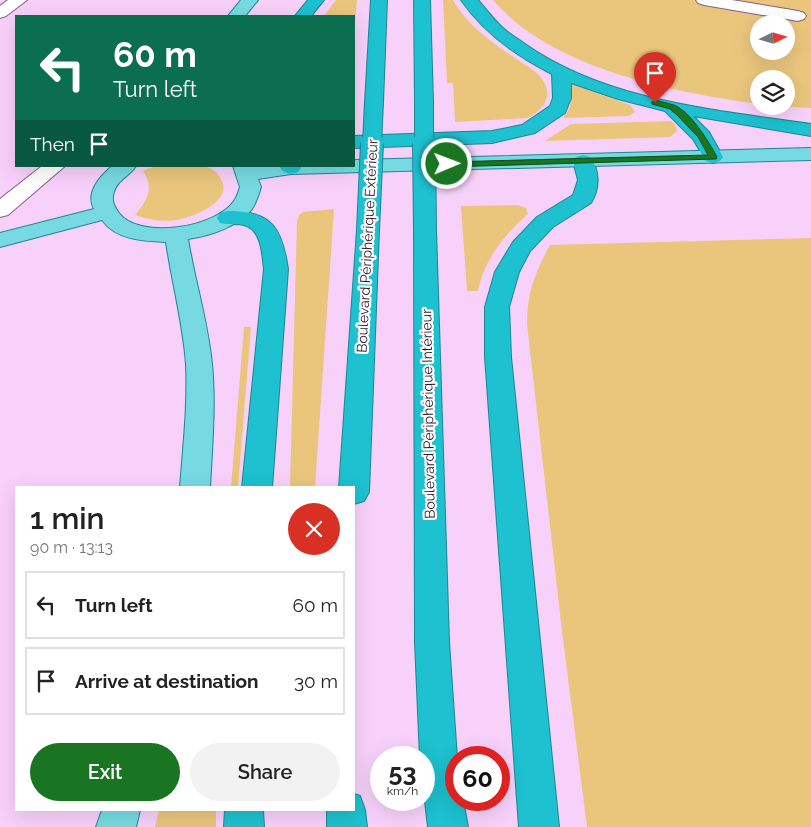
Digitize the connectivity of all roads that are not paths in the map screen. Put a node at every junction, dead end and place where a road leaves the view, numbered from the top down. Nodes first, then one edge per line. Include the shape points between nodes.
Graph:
1 (19, 0) edge
2 (250, 0) edge
3 (316, 0) edge
4 (379, 0) edge
5 (422, 0) edge
6 (433, 0) edge
7 (469, 0) edge
8 (704, 0) edge
9 (802, 12) edge
10 (0, 13) edge
11 (237, 15) edge
12 (304, 15) edge
13 (424, 55) junction
14 (561, 72) junction
15 (673, 108) junction
16 (811, 130) edge
17 (355, 142) edge
18 (811, 154) edge
19 (713, 157) junction
20 (583, 161) junction
21 (355, 166) edge
22 (54, 167) edge
23 (125, 167) edge
24 (290, 167) edge
25 (246, 170) edge
26 (0, 210) edge
27 (104, 213) junction
28 (228, 218) junction
29 (176, 236) junction
30 (0, 240) edge
31 (195, 486) edge
32 (257, 486) edge
33 (354, 486) edge
34 (121, 811) edge
35 (244, 811) edge
36 (346, 811) edge
37 (116, 827) edge
38 (244, 827) edge
39 (346, 827) edge
40 (448, 827) edge
41 (539, 827) edge

1 - 10 street
2 - 11 main road
3 - 12 highway
4 - 33 highway, Boulevard Périphérique Extérieur, bridge
5 - 13 highway, Boulevard Périphérique Intérieur
6 - 13 highway
7 - 14 highway via 497,33
8 - 9 street
13 - 40 highway, Boulevard Périphérique Intérieur, bridge via 432,642 439,768
14 - 15 highway
14 - 17 highway via 562,98 558,109 528,129 492,137
15 - 16 highway
15 - 19 highway via 702,136
18 - 19 main road
19 - 20 main road
20 - 21 main road
20 - 41 highway via 588,180 583,198 545,222 521,247 507,272 497,307 498,357
22 - 26 street
23 - 27 main road via 111,177 104,189 101,201
24 - 25 main road
25 - 28 main road via 250,191 247,200
27 - 29 main road via 115,224 131,232
27 - 30 main road
28 - 29 main road via 204,229
28 - 32 highway via 254,220 266,230 273,247 276,269
29 - 31 main road via 199,365
34 - 37 main road
35 - 38 highway
36 - 39 highway

